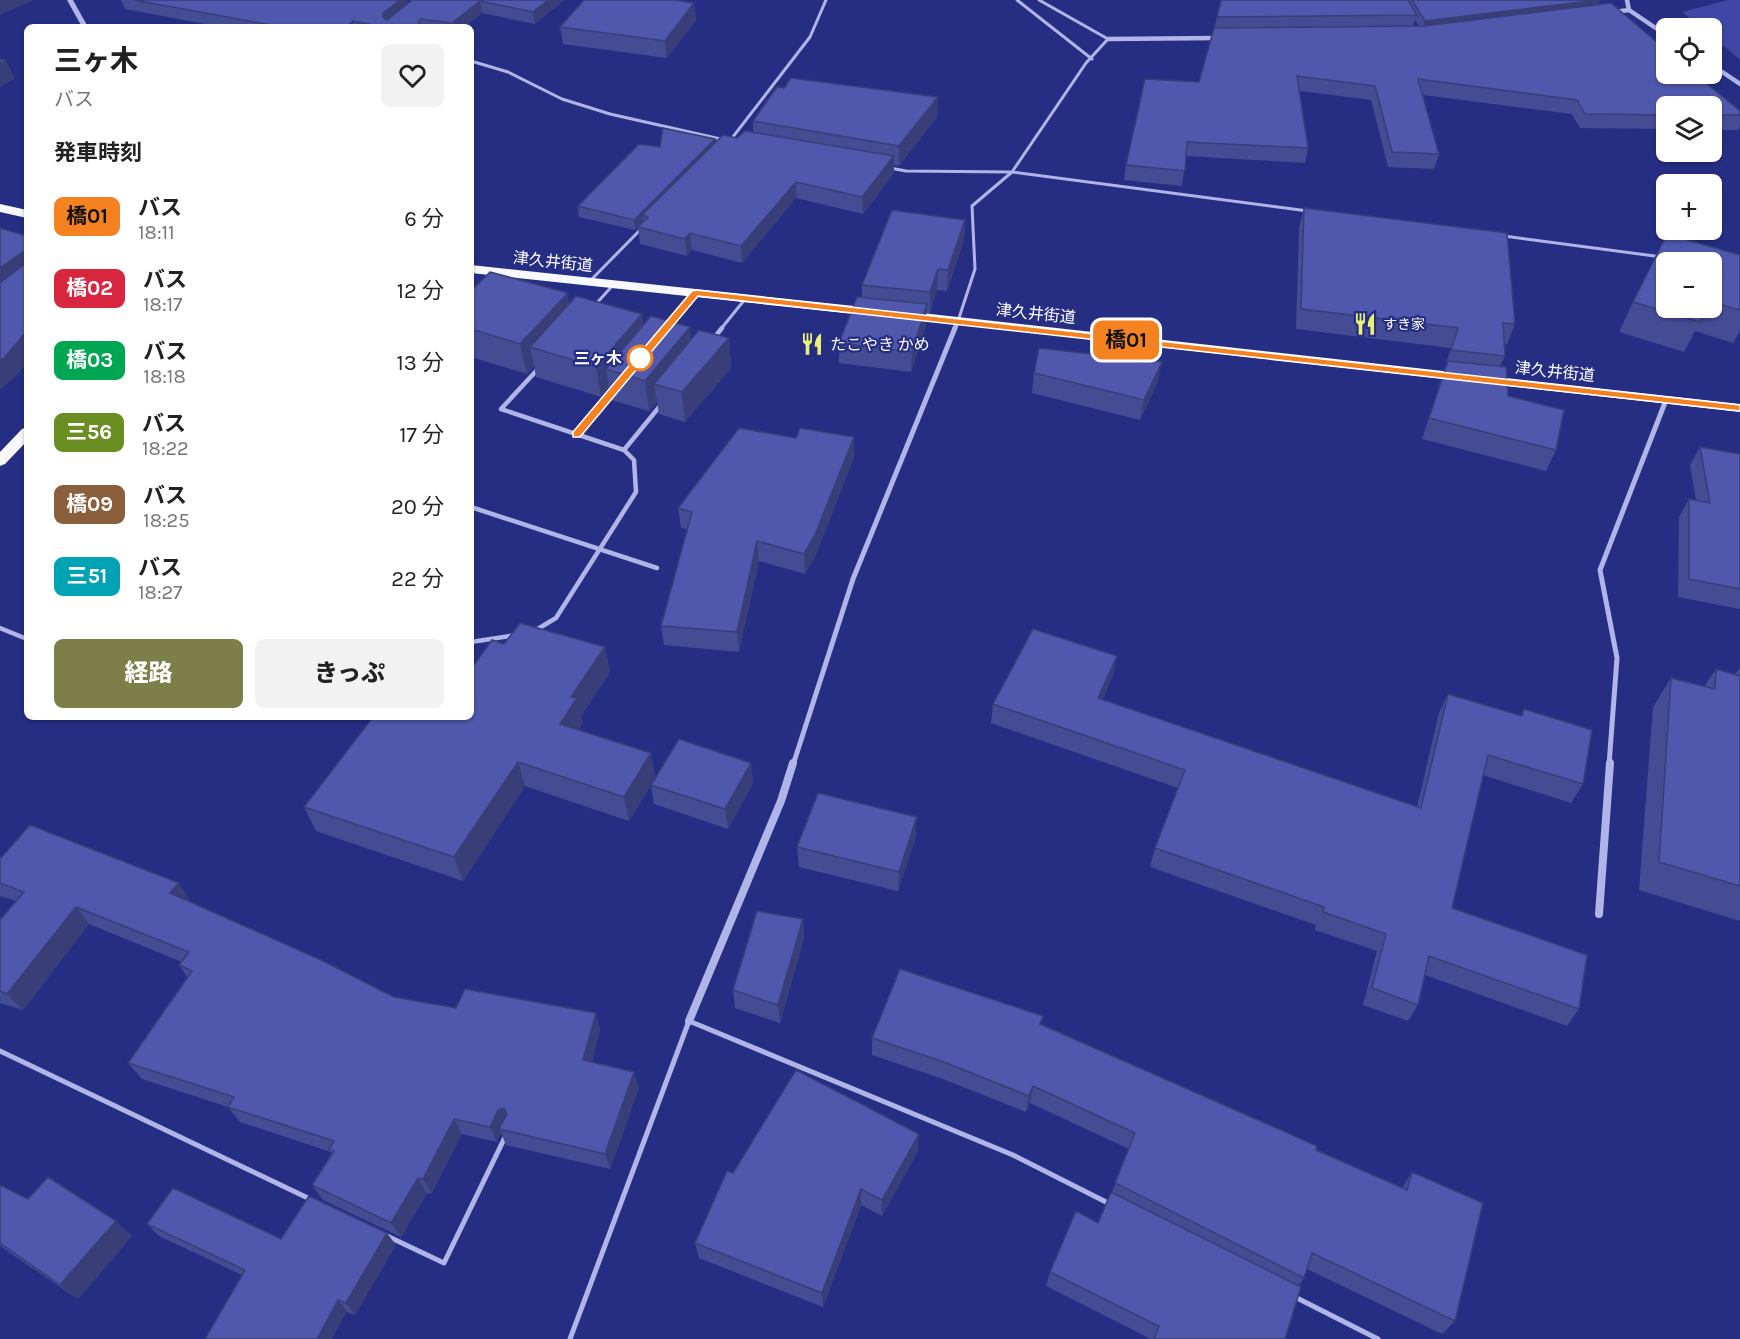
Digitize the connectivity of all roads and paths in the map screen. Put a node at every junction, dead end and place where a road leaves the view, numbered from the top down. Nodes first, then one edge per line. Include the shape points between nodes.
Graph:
1 (70, 0) edge
2 (826, 0) edge
3 (1017, 0) edge
4 (1040, 0) edge
5 (1627, 0) edge
6 (1629, 10) junction
7 (1605, 14) edge
8 (83, 24) edge
9 (1656, 28) edge
10 (1224, 38) edge
11 (1108, 39) junction
12 (1092, 59) junction
13 (474, 62) edge
14 (1722, 72) edge
15 (1740, 84) edge
16 (730, 141) junction
17 (741, 142) edge
18 (722, 149) edge
19 (884, 167) edge
20 (1012, 172) junction
21 (0, 208) edge
22 (1310, 211) edge
23 (24, 213) edge
24 (647, 224) edge
25 (1500, 236) edge
26 (1656, 257) edge
27 (474, 269) edge
28 (589, 282) junction
29 (614, 284) junction
30 (696, 293) junction
31 (746, 298) junction
32 (590, 311) edge
33 (958, 321) junction
34 (667, 326) edge
35 (710, 343) edge
36 (544, 362) edge
37 (618, 385) edge
38 (1666, 400) junction
39 (660, 405) edge
40 (1740, 408) edge
41 (576, 434) junction
42 (24, 435) edge
43 (624, 450) junction
44 (0, 461) edge
45 (474, 508) edge
46 (600, 549) junction
47 (657, 567) dead end
48 (0, 628) edge
49 (24, 638) edge
50 (474, 641) edge
51 (1599, 914) dead end
52 (689, 1021) junction
53 (0, 1051) edge
54 (509, 1128) edge
55 (317, 1202) edge
56 (1118, 1208) edge
57 (381, 1233) edge
58 (1284, 1292) edge
59 (570, 1339) edge
60 (1378, 1339) edge

1 - 8 street
2 - 16 lane via 810,37
3 - 12 lane
4 - 11 lane
5 - 6 street
6 - 7 street
6 - 9 street
10 - 11 street
11 - 12 lane
12 - 20 lane
13 - 16 lane via 508,72 562,99 610,114
14 - 15 street
16 - 17 lane
16 - 18 lane
19 - 20 lane via 906,171
20 - 22 lane
20 - 33 lane via 972,206 975,269
21 - 23 highway
24 - 28 lane
25 - 26 lane
27 - 28 highway, 津久井街道
28 - 29 highway, 津久井街道
29 - 30 highway, 津久井街道
29 - 32 lane
30 - 31 highway, 津久井街道
30 - 34 lane
31 - 33 highway, 津久井街道
31 - 35 lane
33 - 38 highway, 津久井街道
33 - 52 street via 853,579 781,801
36 - 41 lane via 501,409
37 - 41 lane
38 - 40 highway, 津久井街道
38 - 51 street via 1600,570 1617,658
39 - 43 lane
41 - 43 lane
42 - 44 highway
43 - 46 lane via 634,460 636,492
45 - 46 lane
46 - 47 lane
46 - 50 lane via 556,618 536,630
48 - 49 lane
52 - 56 lane via 1013,1155
52 - 59 lane
53 - 55 lane
54 - 57 lane via 444,1263
58 - 60 lane

